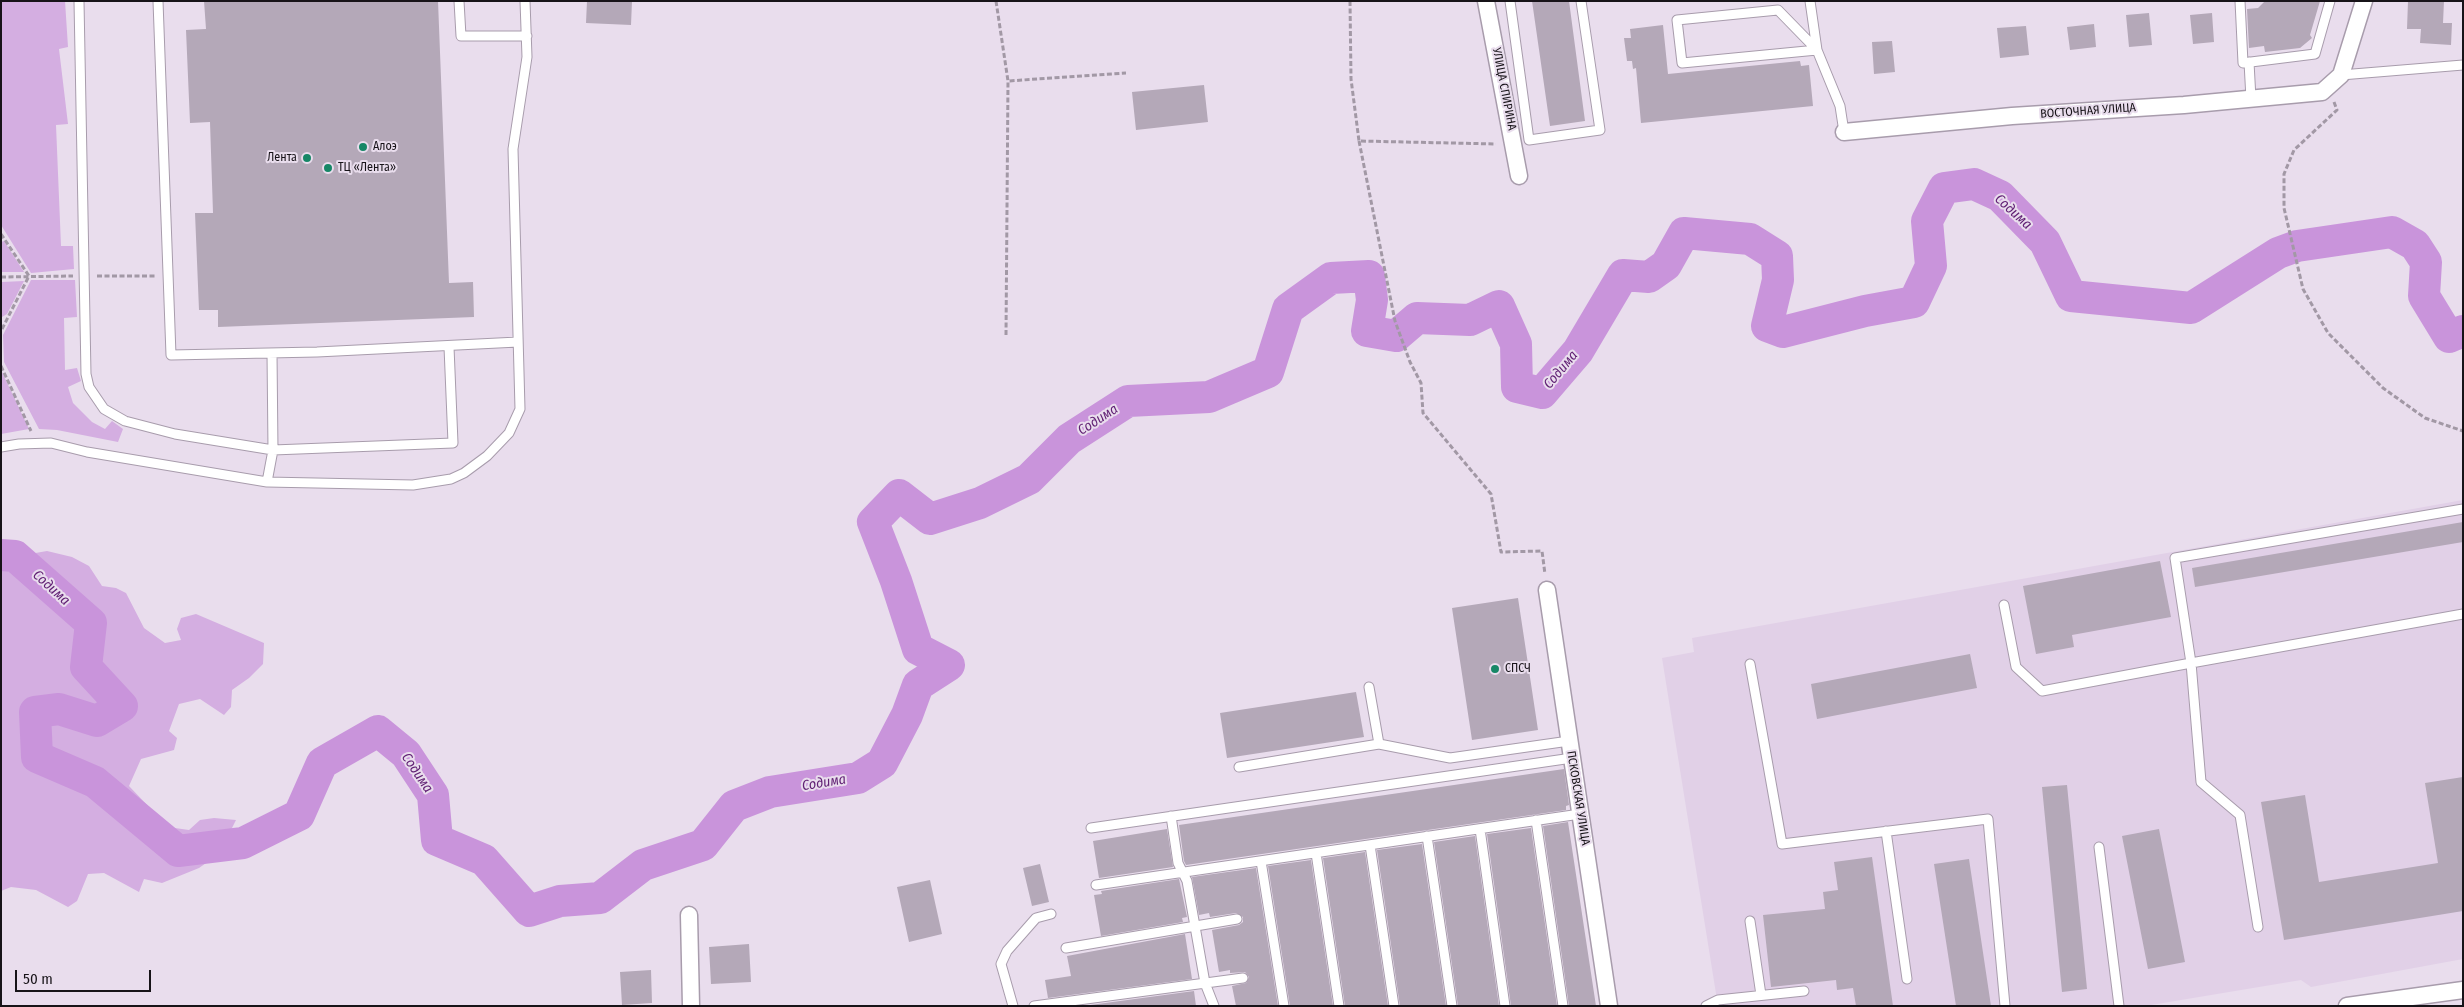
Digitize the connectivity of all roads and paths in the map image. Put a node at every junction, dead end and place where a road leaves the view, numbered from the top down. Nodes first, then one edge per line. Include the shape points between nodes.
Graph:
1 (79, 1) edge
2 (158, 1) edge
3 (460, 1) edge
4 (525, 1) edge
5 (996, 1) edge
6 (1350, 1) edge
7 (1486, 1) edge
8 (1510, 1) edge
9 (1581, 1) edge
10 (1810, 1) edge
11 (2240, 1) edge
12 (2330, 1) edge
13 (2364, 1) edge
14 (527, 36) junction
15 (1817, 50) junction
16 (2249, 62) junction
17 (2463, 65) edge
18 (1126, 72) dead end
19 (1008, 81) junction
20 (2335, 81) junction
21 (2250, 99) junction
22 (1844, 132) joint
23 (1359, 141) junction
24 (1522, 142) junction
25 (1519, 176) dead end
26 (1, 234) edge
27 (1, 331) edge
28 (1006, 335) dead end
29 (518, 342) junction
30 (449, 347) junction
31 (272, 353) junction
32 (1, 366) edge
33 (2463, 430) edge
34 (37, 443) junction
35 (1, 447) edge
36 (273, 450) junction
37 (266, 482) junction
38 (2463, 509) edge
39 (1547, 590) joint
40 (2004, 605) dead end
41 (2463, 614) edge
42 (2191, 663) junction
43 (1750, 664) dead end
44 (1369, 687) dead end
45 (1569, 741) junction
46 (1379, 744) junction
47 (1572, 758) junction
48 (1239, 767) dead end
49 (1580, 814) junction
50 (1171, 816) junction
51 (1536, 820) junction
52 (1091, 828) dead end
53 (1480, 829) junction
54 (1886, 831) junction
55 (1427, 836) junction
56 (1370, 845) junction
57 (2099, 847) dead end
58 (1316, 852) junction
59 (1261, 861) junction
60 (1182, 872) junction
61 (1096, 884) dead end
62 (1051, 914) dead end
63 (689, 915) dead end
64 (1237, 919) dead end
65 (1750, 920) dead end
66 (1195, 927) junction
67 (2258, 927) dead end
68 (1066, 948) dead end
69 (1243, 978) dead end
70 (1907, 979) dead end
71 (1205, 983) junction
72 (2463, 990) edge
73 (1804, 991) dead end
74 (1760, 995) junction
75 (2367, 1004) edge
76 (691, 1006) edge
77 (1013, 1006) edge
78 (1034, 1006) edge
79 (1214, 1006) edge
80 (1284, 1006) edge
81 (1339, 1006) edge
82 (1394, 1006) edge
83 (1452, 1006) edge
84 (1505, 1006) edge
85 (1563, 1006) edge
86 (1609, 1006) edge
87 (1706, 1006) edge
88 (2005, 1006) edge
89 (2119, 1006) edge
90 (2347, 1006) edge

1 - 36 lane via 86,374 89,387 104,410 125,421 175,434
2 - 31 lane via 171,355
3 - 14 lane via 461,36
4 - 14 lane
5 - 19 path
6 - 23 path via 1351,79
7 - 24 street, УЛИЦА СПИРИНА
8 - 24 lane
9 - 24 lane via 1600,130
10 - 15 lane
11 - 16 lane via 2243,63
12 - 16 lane via 2315,54
13 - 20 street
14 - 29 lane via 527,57 513,149
15 - 15 lane via 1682,63 1677,20 1778,10
15 - 22 lane via 1840,106
16 - 21 lane
17 - 20 lane
18 - 19 path
19 - 28 path
20 - 21 street, ВОСТОЧНАЯ УЛИЦА via 2322,92
20 - 33 path via 2337,110 2294,150 2284,174 2284,208 2302,289 2328,333 2383,388 2425,418
21 - 22 street, ВОСТОЧНАЯ УЛИЦА
23 - 24 path
23 - 39 path via 1395,321 1421,383 1423,413 1491,494 1501,552 1542,552
24 - 25 street, УЛИЦА СПИРИНА
26 - 27 path via 29,276
29 - 30 lane
29 - 37 lane via 520,409 517,421 487,456 464,473 438,482 413,485
30 - 31 lane
30 - 36 lane via 453,443
31 - 36 lane
32 - 34 path
34 - 35 lane
34 - 37 lane
36 - 37 lane
38 - 42 lane via 2175,558
39 - 45 street, ПСКОВСКАЯ УЛИЦА
40 - 42 lane via 2016,667 2042,691
41 - 42 lane
42 - 67 lane via 2201,782 2240,815
43 - 54 lane via 1782,844
44 - 46 lane
45 - 46 lane via 1450,758
45 - 47 street, ПСКОВСКАЯ УЛИЦА
46 - 48 lane
47 - 49 street, ПСКОВСКАЯ УЛИЦА
47 - 50 lane
49 - 51 lane
49 - 86 street, ПСКОВСКАЯ УЛИЦА
50 - 52 lane
50 - 60 lane
51 - 53 lane
51 - 85 lane
53 - 55 lane
53 - 84 lane
54 - 70 lane
54 - 88 lane via 1988,819
55 - 56 lane
55 - 83 lane
56 - 58 lane
56 - 82 lane
57 - 89 lane
58 - 59 lane
58 - 81 lane
59 - 60 lane
59 - 80 lane
60 - 61 lane
60 - 66 lane via 1187,881
62 - 77 lane via 1036,918 1007,951 1001,964
63 - 76 street
64 - 66 lane
65 - 74 lane
66 - 68 lane
66 - 71 lane
69 - 71 lane
71 - 78 lane
71 - 79 lane
72 - 75 street
73 - 74 lane
74 - 87 lane via 1718,1000
75 - 90 street

